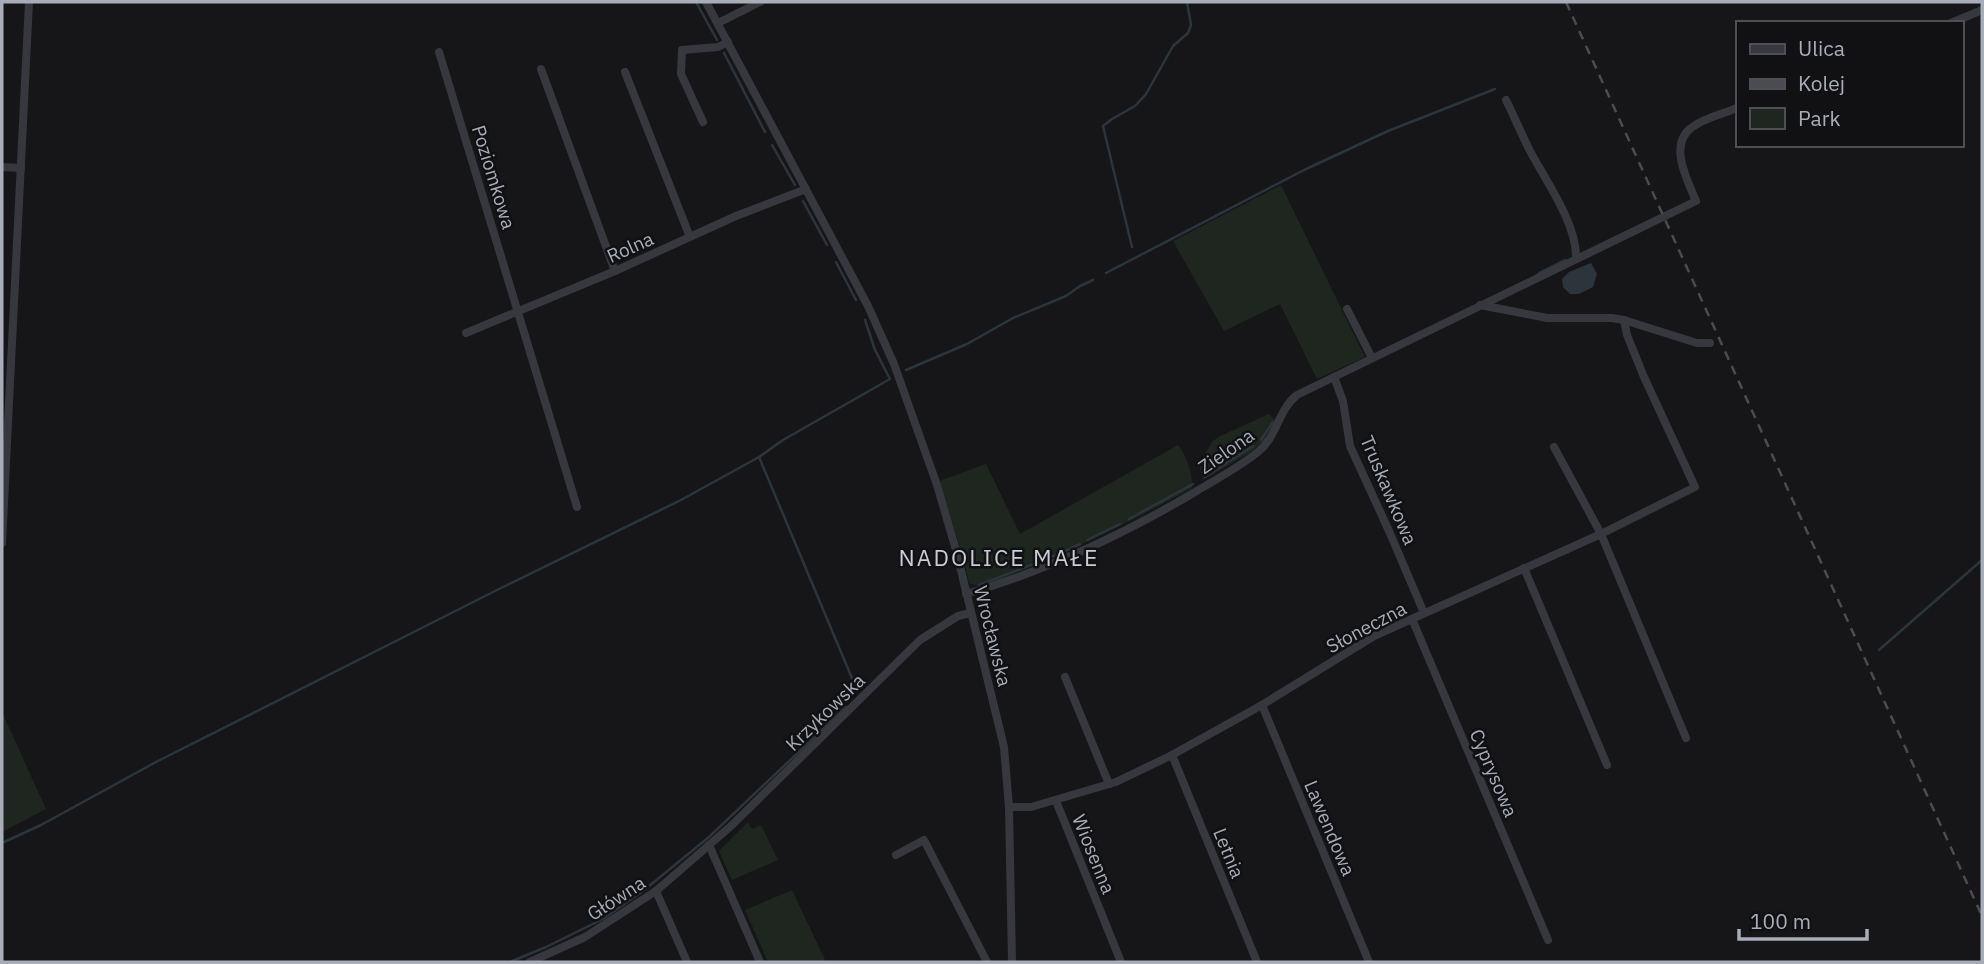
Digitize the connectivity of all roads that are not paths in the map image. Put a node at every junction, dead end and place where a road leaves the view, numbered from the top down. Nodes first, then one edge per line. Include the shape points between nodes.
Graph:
1 (29, 2) edge
2 (706, 2) edge
3 (760, 2) edge
4 (1982, 10) edge
5 (1956, 21) edge
6 (718, 23) junction
7 (728, 42) junction
8 (439, 52) dead end
9 (541, 69) dead end
10 (625, 72) dead end
11 (1506, 100) dead end
12 (1736, 108) edge
13 (703, 122) dead end
14 (2, 167) edge
15 (21, 168) junction
16 (804, 185) junction
17 (690, 237) junction
18 (1576, 258) junction
19 (615, 271) junction
20 (1480, 305) junction
21 (1347, 309) dead end
22 (518, 311) junction
23 (1624, 320) junction
24 (466, 333) dead end
25 (1710, 343) dead end
26 (1372, 358) junction
27 (1334, 377) junction
28 (1554, 447) dead end
29 (577, 506) dead end
30 (1601, 534) junction
31 (2, 543) edge
32 (1524, 568) junction
33 (966, 594) junction
34 (970, 613) junction
35 (1424, 613) junction
36 (1412, 619) junction
37 (1065, 677) dead end
38 (1262, 705) junction
39 (1686, 738) dead end
40 (1172, 755) junction
41 (1606, 765) dead end
42 (1110, 785) junction
43 (1056, 801) junction
44 (1009, 807) junction
45 (709, 845) junction
46 (896, 855) dead end
47 (656, 891) junction
48 (1548, 940) dead end
49 (530, 962) edge
50 (687, 962) edge
51 (760, 962) edge
52 (987, 962) edge
53 (1012, 962) edge
54 (1121, 962) edge
55 (1257, 962) edge
56 (1369, 962) edge

1 - 15 street
2 - 6 street, Wrocławska
3 - 6 street
4 - 5 street
6 - 7 street, Wrocławska
7 - 13 street via 682,50 681,74
7 - 16 street, Wrocławska
8 - 22 street, Poziomkowa
9 - 19 street
10 - 17 street
11 - 18 street via 1562,211
12 - 18 street, Zielona via 1693,126 1682,139 1680,156 1696,201
14 - 15 street
15 - 31 street
16 - 17 street, Rolna
16 - 33 street, Wrocławska via 894,364 937,485
17 - 19 street, Rolna
18 - 20 street, Zielona
19 - 22 street, Rolna
20 - 23 street via 1547,318
20 - 26 street, Zielona
21 - 26 street
22 - 24 street, Rolna
22 - 29 street, Poziomkowa
23 - 25 street
23 - 30 street, Słoneczna via 1644,377 1695,486
26 - 27 street, Zielona
27 - 33 street, Zielona via 1287,403 1261,450 1202,488 1087,549
27 - 35 street, Truskawkowa via 1350,446
28 - 30 street
30 - 32 street, Słoneczna
30 - 39 street
32 - 35 street, Słoneczna
32 - 41 street
33 - 34 street, Wrocławska
34 - 44 street, Wrocławska via 1002,736
34 - 45 street, Krzykowska via 920,640
35 - 36 street, Słoneczna
36 - 38 street, Słoneczna via 1374,636
36 - 48 street, Cyprysowa
37 - 42 street
38 - 40 street, Słoneczna
38 - 56 street, Lawendowa
40 - 42 street, Słoneczna
40 - 55 street, Letnia
42 - 43 street, Słoneczna
43 - 44 street, Wiosenna
43 - 54 street, Wiosenna
44 - 53 street, Wrocławska
45 - 47 street, Główna
45 - 51 street
46 - 52 street via 924,840
47 - 49 street, Główna via 584,937
47 - 50 street

